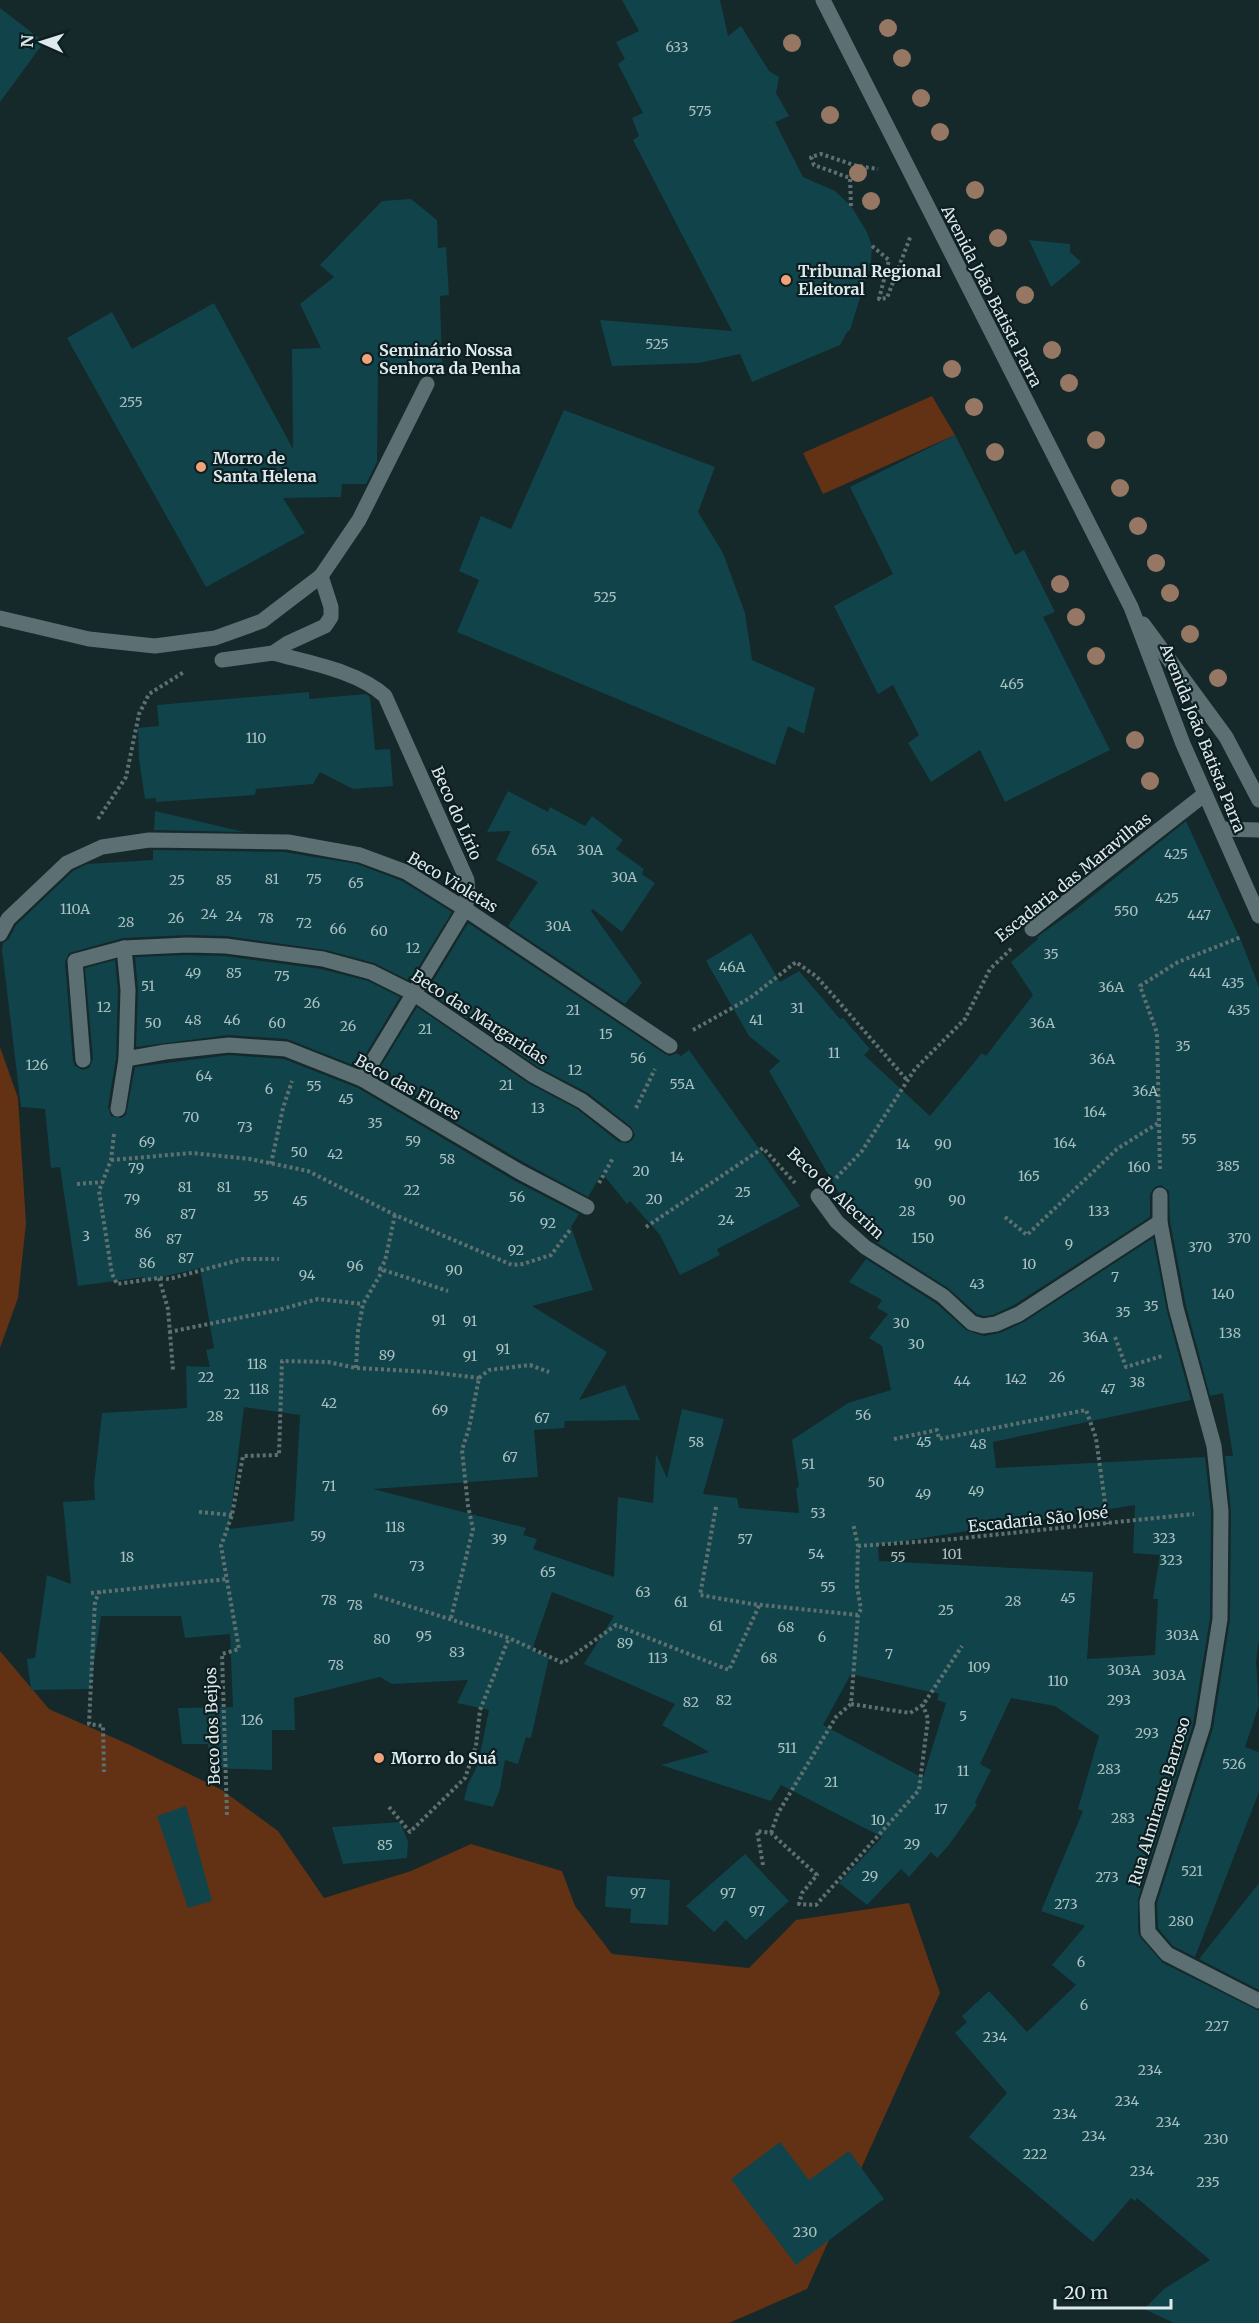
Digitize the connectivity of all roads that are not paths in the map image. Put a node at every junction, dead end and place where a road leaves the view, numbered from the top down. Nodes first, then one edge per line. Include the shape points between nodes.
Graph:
1 (823, 0) edge
2 (427, 384) dead end
3 (321, 576) junction
4 (1131, 607) junction
5 (0, 618) edge
6 (273, 653) junction
7 (222, 660) road end
8 (1205, 794) junction
9 (1259, 800) edge
10 (1221, 829) junction
11 (1259, 830) edge
12 (465, 909) junction
13 (1259, 916) edge
14 (1032, 929) road end
15 (0, 934) edge
16 (124, 948) junction
17 (413, 993) junction
18 (670, 1046) dead end
19 (126, 1059) junction
20 (83, 1060) dead end
21 (362, 1078) junction
22 (118, 1109) road end
23 (625, 1134) dead end
24 (1160, 1195) road end
25 (818, 1196) road end
26 (587, 1207) dead end
27 (1160, 1222) junction
28 (1259, 2001) edge

1 - 4 street, Avenida João Batista Parra
2 - 3 street via 359,520
3 - 5 street via 262,621 215,638 155,646 89,639
3 - 6 street via 332,617 325,626
4 - 8 street, Avenida João Batista Parra
4 - 9 street, Avenida João Batista Parra via 1226,737
6 - 7 street
6 - 12 street, Beco do Lírio via 359,678 385,696 467,880
8 - 10 street, Avenida João Batista Parra
8 - 14 street, Escadaria das Maravilhas
10 - 11 street
10 - 13 street, Avenida João Batista Parra
12 - 15 street, Beco Violetas via 406,872 360,855 288,842 149,840 102,847 67,863 8,919
12 - 17 street, Beco do Lírio
12 - 18 street, Beco Violetas
16 - 17 street, Beco das Margaridas via 226,946 322,959 371,972
16 - 19 street via 128,990
16 - 20 street, Beco das Margaridas via 75,961
17 - 21 street, Beco do Lírio
17 - 23 street, Beco das Margaridas via 533,1075 582,1101
19 - 21 street, Beco das Flores via 229,1045 286,1049
19 - 22 street
21 - 26 street, Beco das Flores
24 - 27 street, Rua Almirante Barroso
25 - 27 street, Beco do Alecrim via 837,1222 865,1247 943,1296 972,1323 982,1326 1019,1314
27 - 28 street, Rua Almirante Barroso via 1179,1318 1214,1446 1221,1511 1220,1619 1203,1726 1147,1902 1148,1932 1167,1954

